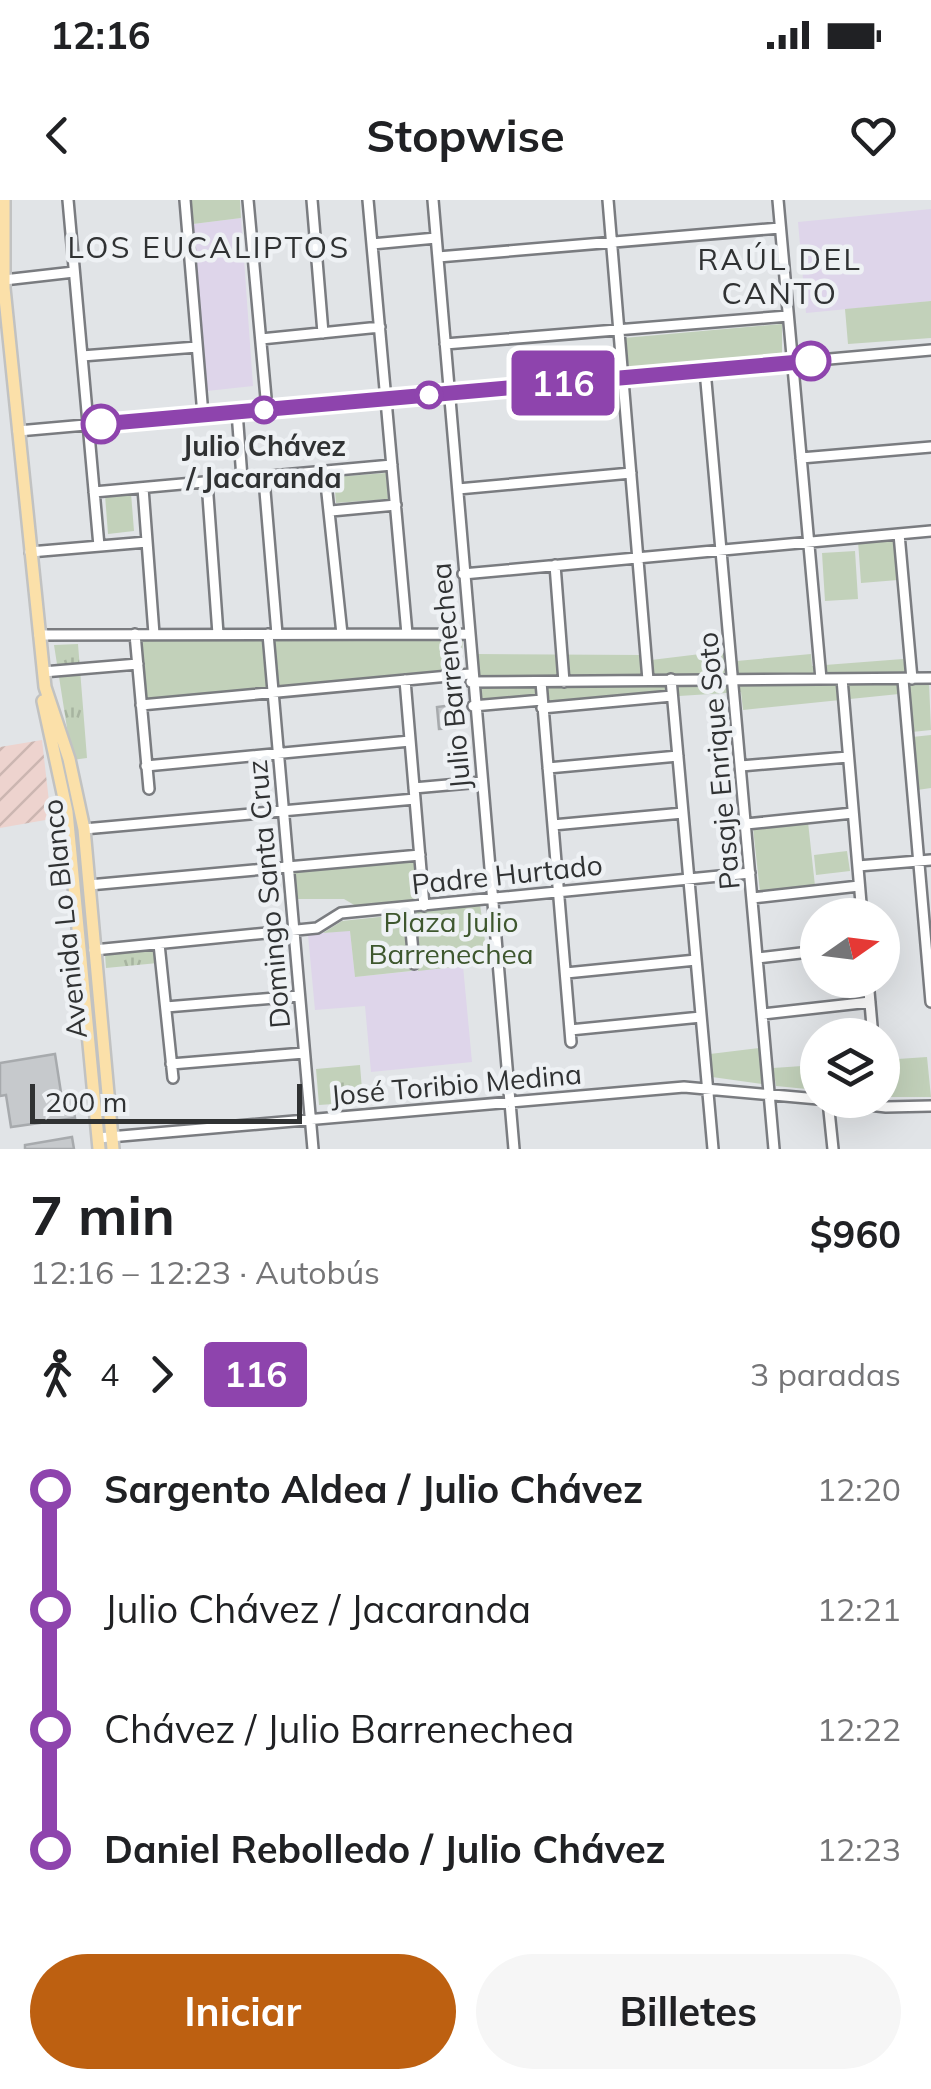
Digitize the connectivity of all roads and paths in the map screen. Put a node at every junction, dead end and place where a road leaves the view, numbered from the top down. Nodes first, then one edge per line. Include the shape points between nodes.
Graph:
1 (4, 200) edge
2 (68, 200) edge
3 (185, 200) edge
4 (248, 200) edge
5 (312, 200) edge
6 (368, 200) edge
7 (433, 200) edge
8 (608, 200) edge
9 (778, 200) edge
10 (780, 228) junction
11 (436, 238) junction
12 (612, 242) junction
13 (372, 244) junction
14 (438, 258) junction
15 (0, 259) edge
16 (74, 272) junction
17 (4, 280) junction
18 (788, 316) junction
19 (380, 328) junction
20 (619, 330) junction
21 (323, 333) junction
22 (261, 339) junction
23 (445, 344) junction
24 (197, 347) junction
25 (931, 350) edge
26 (82, 356) junction
27 (792, 362) junction
28 (705, 370) junction
29 (623, 377) junction
30 (449, 393) junction
31 (386, 398) junction
32 (267, 409) junction
33 (237, 412) junction
34 (203, 415) junction
35 (88, 425) junction
36 (18, 432) junction
37 (931, 447) edge
38 (801, 458) junction
39 (392, 465) junction
40 (631, 473) junction
41 (326, 474) junction
42 (242, 478) junction
43 (264, 479) junction
44 (207, 482) junction
45 (143, 488) junction
46 (458, 489) junction
47 (94, 492) junction
48 (396, 505) junction
49 (330, 511) junction
50 (931, 531) edge
51 (899, 534) junction
52 (147, 542) junction
53 (808, 542) junction
54 (99, 546) junction
55 (721, 550) junction
56 (30, 552) junction
57 (638, 558) junction
58 (555, 566) junction
59 (464, 574) junction
60 (135, 634) junction
61 (154, 634) junction
62 (218, 634) junction
63 (272, 634) junction
64 (342, 634) junction
65 (407, 634) junction
66 (468, 634) junction
67 (40, 635) junction
68 (138, 664) junction
69 (43, 672) junction
70 (471, 678) junction
71 (733, 678) junction
72 (820, 678) junction
73 (931, 678) edge
74 (671, 679) junction
75 (842, 679) junction
76 (908, 679) junction
77 (405, 680) junction
78 (648, 680) junction
79 (540, 682) junction
80 (564, 682) junction
81 (45, 687) junction
82 (272, 692) junction
83 (672, 696) junction
84 (542, 704) junction
85 (141, 705) junction
86 (473, 706) junction
87 (410, 741) junction
88 (278, 754) junction
89 (678, 756) junction
90 (848, 757) junction
91 (146, 766) junction
92 (741, 766) junction
93 (548, 768) junction
94 (481, 782) junction
95 (148, 789) dead end
96 (415, 793) junction
97 (283, 810) junction
98 (683, 813) junction
99 (853, 814) junction
100 (746, 824) junction
101 (553, 825) junction
102 (84, 828) junction
103 (420, 855) junction
104 (931, 860) edge
105 (919, 861) junction
106 (858, 866) junction
107 (288, 867) junction
108 (750, 874) junction
109 (689, 878) junction
110 (88, 885) junction
111 (860, 886) junction
112 (559, 895) junction
113 (752, 898) junction
114 (861, 898) edge
115 (492, 900) junction
116 (424, 906) junction
117 (410, 908) junction
118 (293, 930) junction
119 (160, 944) junction
120 (94, 950) junction
121 (800, 953) edge
122 (758, 958) junction
123 (696, 960) junction
124 (414, 964) dead end
125 (566, 972) junction
126 (299, 996) junction
127 (870, 998) edge
128 (870, 1002) junction
129 (931, 1002) edge
130 (166, 1007) junction
131 (762, 1014) junction
132 (701, 1017) junction
133 (871, 1018) edge
134 (570, 1030) junction
135 (571, 1042) dead end
136 (304, 1053) junction
137 (172, 1064) junction
138 (173, 1078) dead end
139 (708, 1086) junction
140 (770, 1093) junction
141 (800, 1097) edge
142 (510, 1102) junction
143 (900, 1104) edge
144 (931, 1106) edge
145 (826, 1118) edge
146 (310, 1119) junction
147 (105, 1143) edge
148 (313, 1149) edge
149 (514, 1149) edge
150 (713, 1149) edge
151 (774, 1149) edge
152 (832, 1149) edge

1 - 17 main road, Avenida Lo Blanco
2 - 16 street
3 - 24 street
4 - 22 street
5 - 21 street
6 - 13 street
7 - 11 street, Julio Barrenechea
8 - 12 street
9 - 10 street
10 - 12 street
10 - 18 street
11 - 13 street
11 - 14 street, Julio Barrenechea
12 - 14 street
12 - 20 street
13 - 19 street
14 - 23 street, Julio Barrenechea
15 - 17 main road, Avenida Lo Blanco
16 - 17 street
16 - 26 street
17 - 36 main road, Avenida Lo Blanco
18 - 20 street
18 - 27 street
19 - 21 street
19 - 31 street
20 - 23 street
20 - 29 street
21 - 22 street
22 - 32 street
23 - 30 street, Julio Barrenechea
24 - 26 street
24 - 34 street
25 - 27 street
26 - 35 street
27 - 28 street
27 - 38 street
28 - 29 street
28 - 55 street, Pasaje Enrique Soto
29 - 30 street
29 - 40 street
30 - 31 street
30 - 46 street, Julio Barrenechea
31 - 32 street
31 - 39 street
32 - 33 street
33 - 34 street
33 - 42 street
34 - 35 street
35 - 36 street
35 - 47 street
36 - 56 main road, Avenida Lo Blanco
37 - 38 street
38 - 53 street
39 - 41 street
39 - 48 street
40 - 46 street
40 - 57 street
41 - 43 street
41 - 49 street
42 - 43 street
42 - 44 street
43 - 63 street, Domingo Santa Cruz
44 - 45 street
44 - 62 street
45 - 47 street
45 - 52 street
46 - 59 street, Julio Barrenechea
47 - 54 street
48 - 49 street
48 - 65 street
49 - 64 street
50 - 51 street
51 - 53 street
51 - 76 street
52 - 54 street
52 - 61 street
53 - 55 street
53 - 72 street
54 - 56 street
55 - 57 street
55 - 71 street, Pasaje Enrique Soto
56 - 67 main road, Avenida Lo Blanco
57 - 58 street
57 - 78 street
58 - 59 street
58 - 80 street
59 - 66 street, Julio Barrenechea
60 - 61 street
60 - 67 street
60 - 68 street
61 - 62 street
62 - 63 street
63 - 64 street
63 - 82 street, Domingo Santa Cruz
64 - 65 street
65 - 66 street
66 - 70 street, Julio Barrenechea
67 - 69 main road, Avenida Lo Blanco
68 - 69 street
68 - 85 street
69 - 81 main road, Avenida Lo Blanco
70 - 77 street
70 - 79 street
70 - 86 street, Julio Barrenechea
71 - 72 street
71 - 74 street
71 - 92 street, Pasaje Enrique Soto
72 - 75 street
73 - 76 street
74 - 78 street
74 - 83 street
75 - 76 street
75 - 90 street
76 - 105 street
77 - 82 street
77 - 87 street
78 - 80 street
79 - 80 street
79 - 84 street
81 - 102 main road, Avenida Lo Blanco
81 - 147 main road, Avenida Lo Blanco via 46,730 67,812
82 - 85 street
82 - 88 street, Domingo Santa Cruz
83 - 84 street
83 - 89 street
84 - 86 street
84 - 93 street
85 - 91 street
86 - 94 street, Julio Barrenechea
87 - 88 street
87 - 96 street
88 - 91 street
88 - 97 street, Domingo Santa Cruz
89 - 93 street
89 - 98 street
90 - 92 street
90 - 99 street
91 - 95 street
92 - 100 street, Pasaje Enrique Soto
93 - 101 street
94 - 96 street
94 - 115 street, Julio Barrenechea
96 - 97 street
96 - 103 street
97 - 102 street
97 - 107 street, Domingo Santa Cruz
98 - 101 street
98 - 109 street
99 - 100 street
99 - 106 street
100 - 108 street, Pasaje Enrique Soto
101 - 112 street
102 - 110 main road, Avenida Lo Blanco
103 - 107 street
103 - 116 street
104 - 105 street
105 - 106 street
105 - 129 street
106 - 111 street
107 - 110 street
107 - 118 street, Domingo Santa Cruz
108 - 109 street, Padre Hurtado
108 - 113 street, Pasaje Enrique Soto
109 - 112 street, Padre Hurtado
109 - 123 street
110 - 120 main road, Avenida Lo Blanco
111 - 113 street
111 - 114 street
112 - 115 street, Padre Hurtado
112 - 125 street
113 - 122 street, Pasaje Enrique Soto
115 - 116 street, Padre Hurtado
115 - 142 street, Julio Barrenechea
116 - 117 street, Padre Hurtado
117 - 118 street, Padre Hurtado via 341,913 320,927
117 - 124 street
118 - 119 street, Padre Hurtado
118 - 126 street, Domingo Santa Cruz
119 - 120 street, Padre Hurtado
119 - 130 street
120 - 147 main road, Avenida Lo Blanco
121 - 122 street
122 - 131 street, Pasaje Enrique Soto
123 - 125 street
123 - 132 street
125 - 134 street
126 - 130 street
126 - 136 street, Domingo Santa Cruz
127 - 128 street
128 - 131 street
128 - 133 street
130 - 137 street
131 - 140 street, Pasaje Enrique Soto
132 - 134 street
132 - 139 street
134 - 135 street
136 - 137 street
136 - 146 street, Domingo Santa Cruz
137 - 138 street
139 - 140 street, José Toribio Medina
139 - 142 street, José Toribio Medina
139 - 150 street
140 - 141 street, José Toribio Medina
140 - 151 street, Pasaje Enrique Soto
142 - 146 street, José Toribio Medina
142 - 149 street, Julio Barrenechea
143 - 144 street, José Toribio Medina
145 - 152 street
146 - 147 street, José Toribio Medina
146 - 148 street, Domingo Santa Cruz

